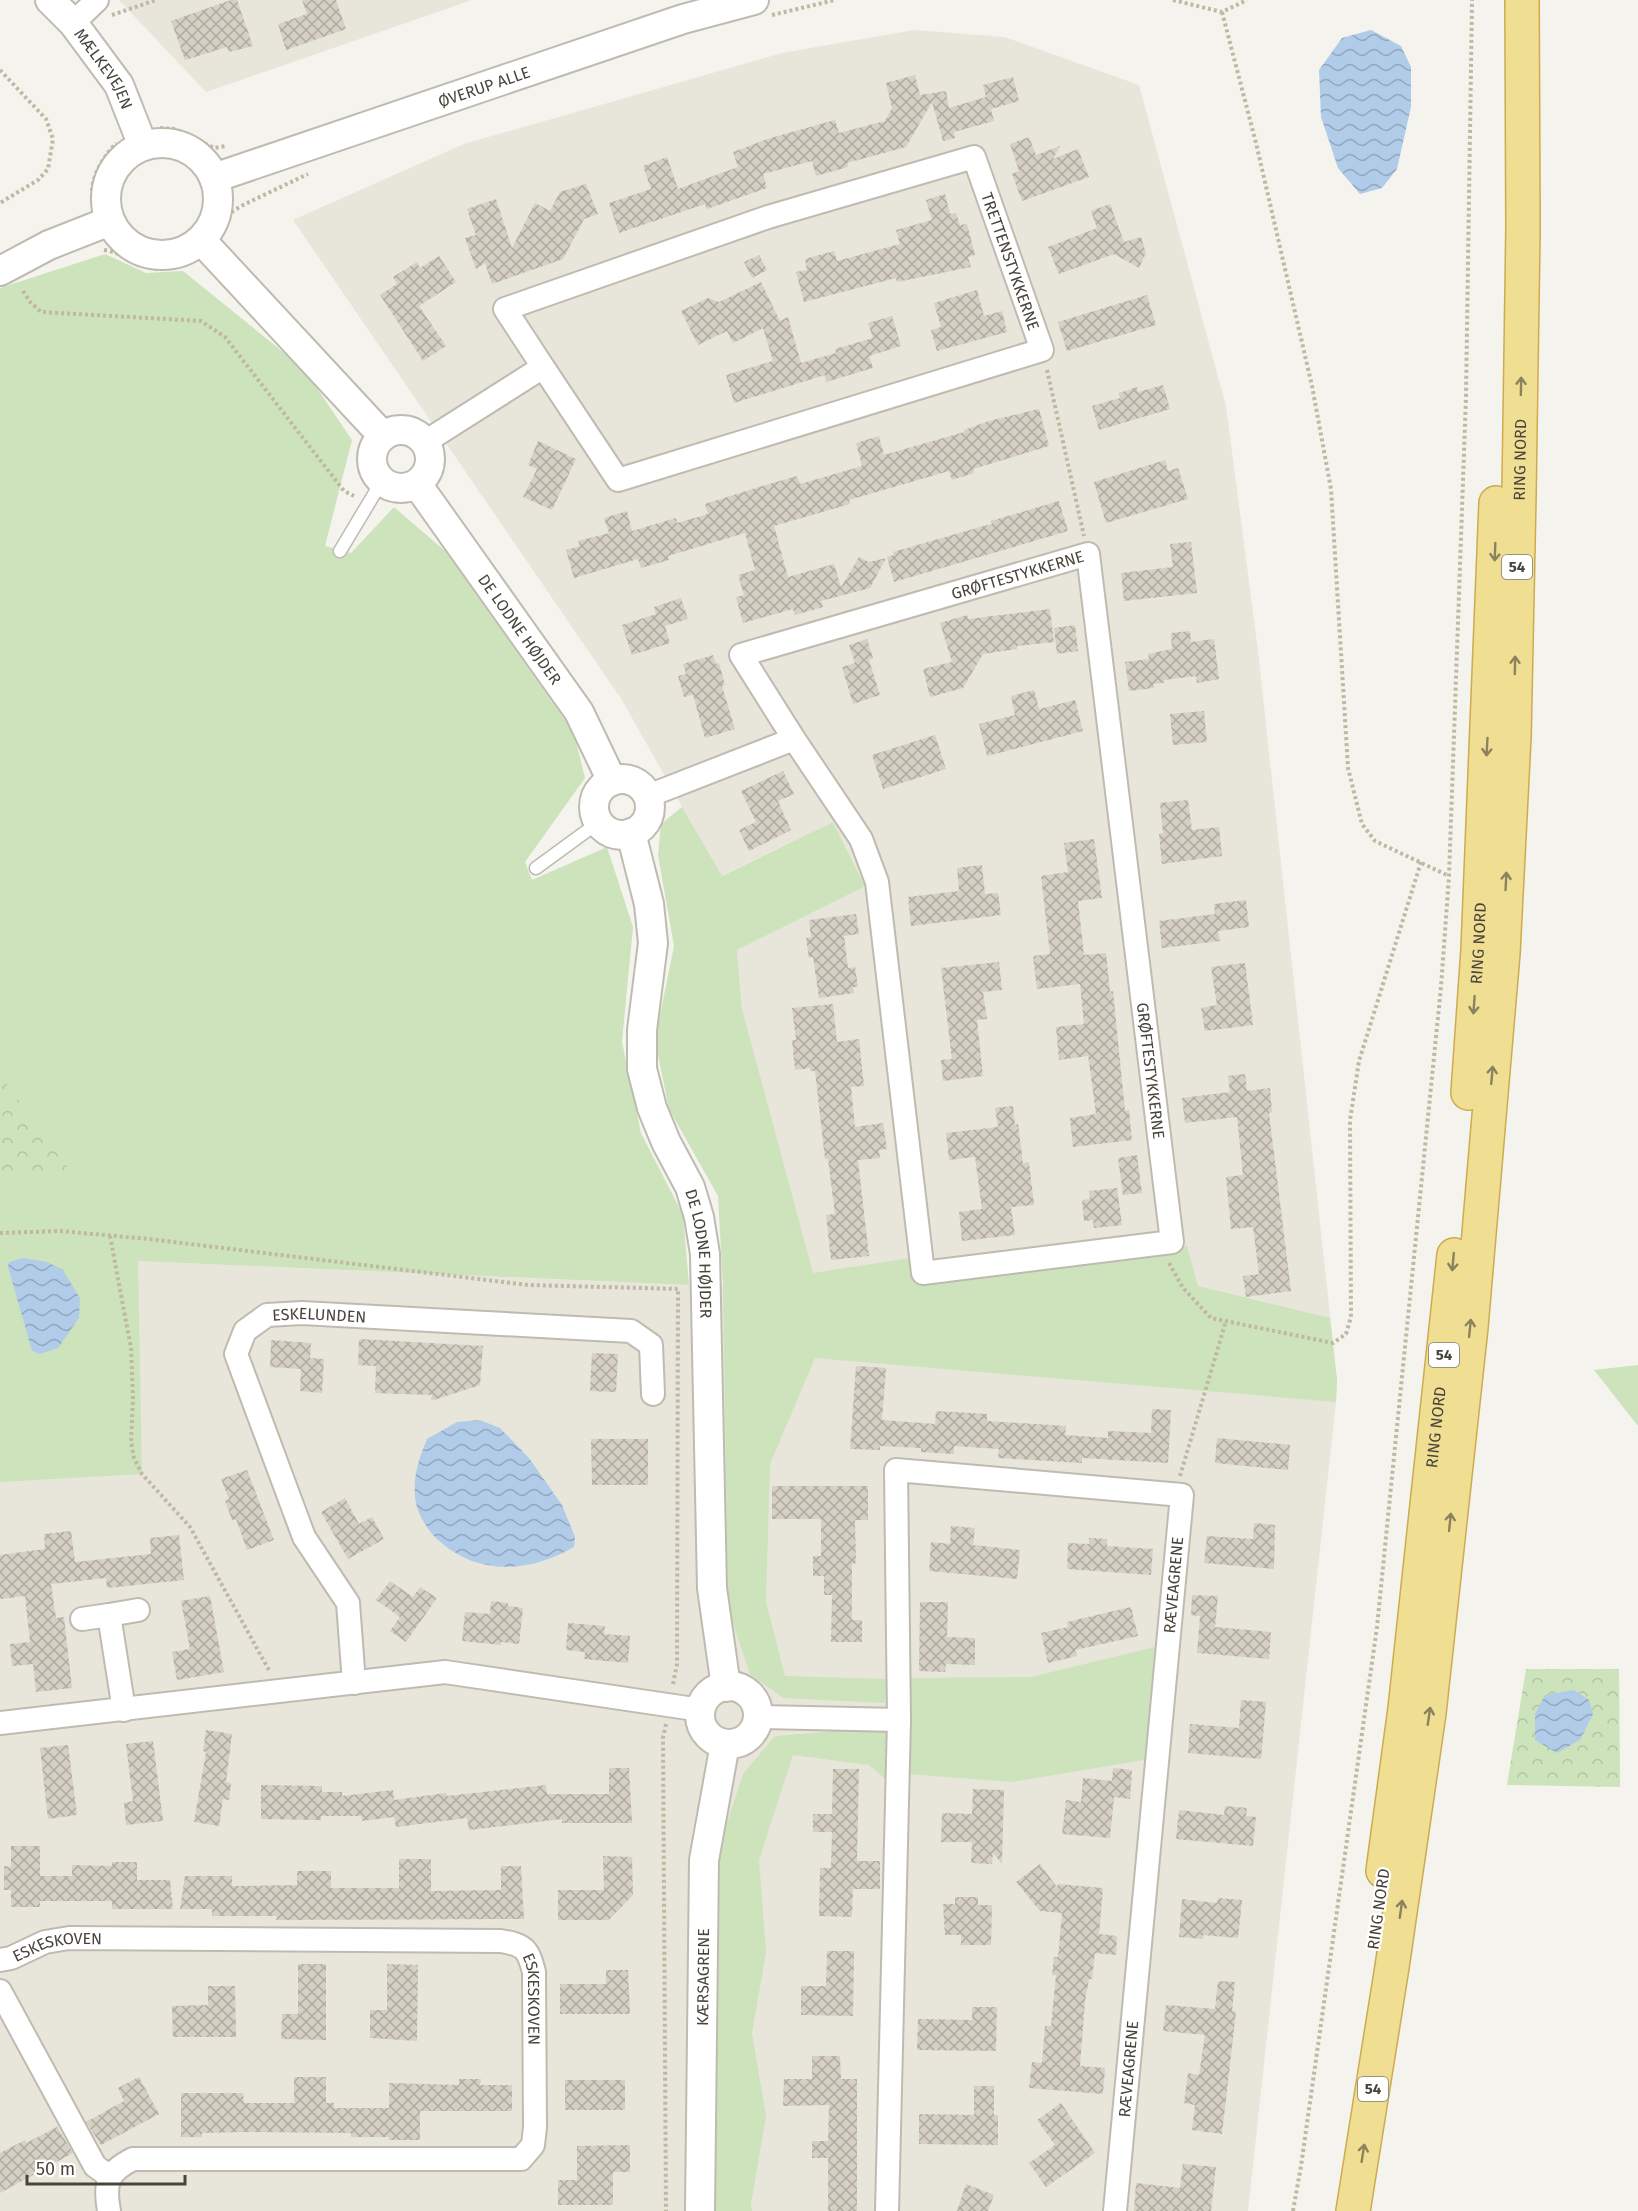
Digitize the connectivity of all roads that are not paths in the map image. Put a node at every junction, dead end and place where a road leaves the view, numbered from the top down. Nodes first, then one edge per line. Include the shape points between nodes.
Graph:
1 (50, 0) edge
2 (97, 0) edge
3 (1501, 0) edge
4 (1522, 0) edge
5 (759, 9) edge
6 (76, 28) junction
7 (143, 146) junction
8 (214, 178) junction
9 (110, 221) junction
10 (203, 243) junction
11 (0, 271) edge
12 (543, 367) junction
13 (383, 436) junction
14 (425, 442) junction
15 (417, 484) junction
16 (375, 492) junction
17 (340, 551) dead end
18 (794, 739) junction
19 (612, 781) junction
20 (648, 796) junction
21 (599, 822) junction
22 (631, 833) junction
23 (536, 868) dead end
24 (653, 1394) dead end
25 (138, 1610) dead end
26 (109, 1615) junction
27 (82, 1619) dead end
28 (354, 1683) junction
29 (726, 1687) junction
30 (124, 1710) junction
31 (701, 1710) junction
32 (758, 1717) junction
33 (899, 1720) junction
34 (0, 1723) edge
35 (725, 1744) junction
36 (0, 1960) edge
37 (0, 1991) edge
38 (110, 2176) junction
39 (110, 2211) edge
40 (700, 2211) edge
41 (887, 2211) edge
42 (1115, 2211) edge
43 (1332, 2211) edge
44 (1353, 2211) edge

1 - 6 street, MÆLKEVEJEN
2 - 6 street
3 -> 43 highway, RING NORD / 54 via 1497,494 1478,950 1465,1131 1405,1709
44 -> 4 highway, RING NORD / 54 via 1429,1713 1471,1327 1503,952 1514,737 1523,228
5 - 8 street, ØVERUP ALLE via 683,19
6 - 7 street, MÆLKEVEJEN via 120,85
7 - 8 street via 177,145 193,152 206,163
7 - 9 street via 119,163 111,176 106,206
8 - 10 street via 218,211
9 - 10 street via 134,248 151,255 168,256
9 - 11 street via 49,245
10 - 13 street
12 - 12 street, TRETTENSTYKKERNE via 505,309 768,217 974,157 1042,350 618,480
12 - 14 street
13 - 14 street via 400,430
13 - 16 street via 372,453
14 - 15 street via 430,460
15 - 16 street via 390,486
15 - 19 street, DE LODNE HØJDER via 579,712
16 - 17 lane
18 - 18 street, GRØFTESTYKKERNE via 741,655 1088,554 1172,1242 923,1273 876,882 861,839
18 - 20 street
19 - 20 street via 629,780
19 - 21 street via 596,799 594,807
20 - 22 street via 646,822
21 - 22 street via 613,833
21 - 23 lane
22 - 29 street, DE LODNE HØJDER via 649,904 653,943 642,1030 642,1069 652,1108 690,1187 705,1254 712,1588
24 - 28 street, ESKELUNDEN via 651,1345 631,1331 302,1313 267,1315 245,1331 236,1354 295,1515 304,1537 348,1603
25 - 26 street
26 - 27 street
26 - 30 street
28 - 30 street
28 - 31 street via 445,1672
29 - 31 street via 709,1694
29 - 32 street via 745,1691 752,1698
30 - 34 street
31 - 35 street via 703,1728
32 - 33 street
32 - 35 street via 751,1734 735,1744
33 - 41 street
33 - 42 street, RÆVEAGRENE via 896,1470 1182,1494
35 - 40 street, KÆRSAGRENE via 704,1860
36 - 38 street, ESKESKOVEN via 45,1942 69,1938 501,1941 518,1944 529,1953 534,1972 535,2127 533,2145 521,2159 146,2158 121,2165
37 - 38 street via 95,2166
38 - 39 street via 106,2190

